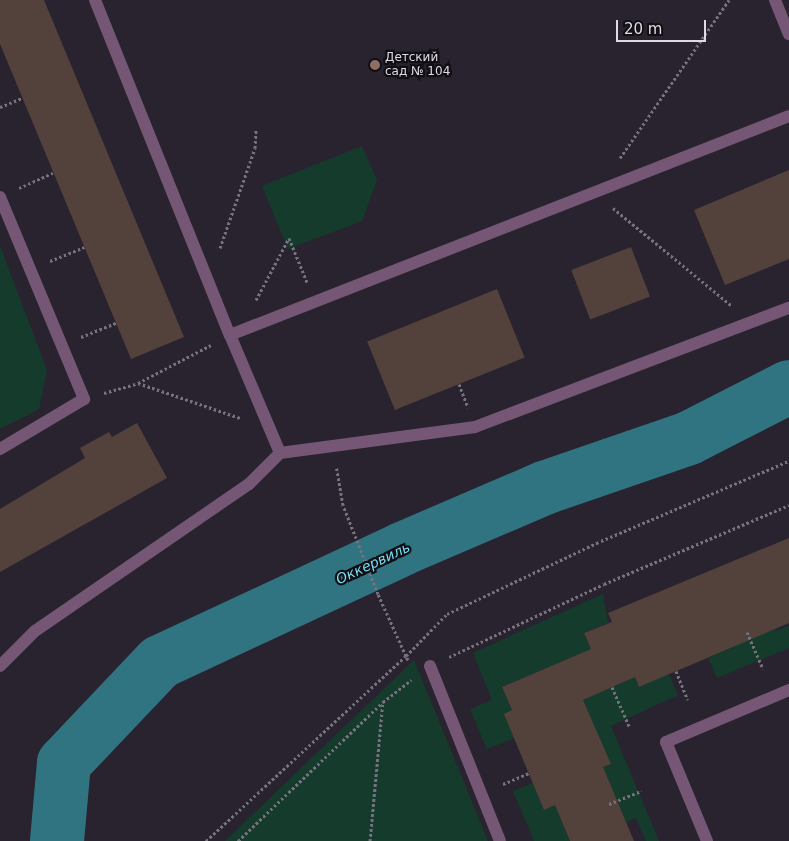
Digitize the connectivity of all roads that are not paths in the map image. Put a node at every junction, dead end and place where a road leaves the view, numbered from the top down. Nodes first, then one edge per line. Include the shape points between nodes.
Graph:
1 (95, 0) edge
2 (775, 0) edge
3 (789, 34) edge
4 (789, 116) edge
5 (4, 195) edge
6 (789, 308) edge
7 (235, 333) junction
8 (0, 449) edge
9 (280, 453) junction
10 (0, 666) edge
11 (430, 666) road end
12 (789, 690) edge
13 (500, 841) edge
14 (707, 841) edge

1 - 7 lane via 208,281
2 - 3 lane
4 - 7 lane
5 - 8 lane via 30,270 84,399
6 - 9 lane via 475,427
7 - 9 lane
9 - 10 lane via 249,484 35,631
11 - 13 lane
12 - 14 lane via 666,742

